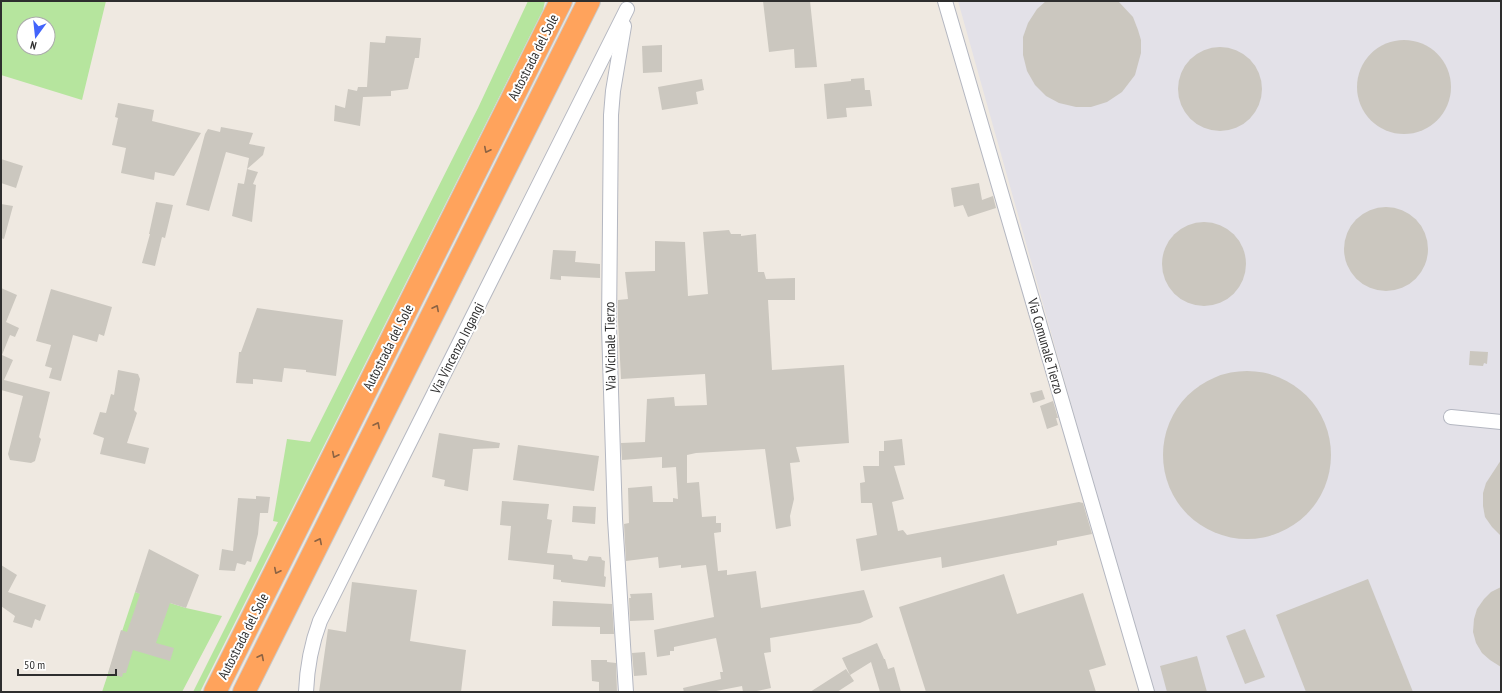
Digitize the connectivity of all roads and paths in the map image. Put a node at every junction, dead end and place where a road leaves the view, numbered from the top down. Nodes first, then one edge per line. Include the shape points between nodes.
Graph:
1 (561, 1) edge
2 (589, 1) edge
3 (945, 1) edge
4 (629, 5) edge
5 (1451, 417) dead end
6 (1501, 422) edge
7 (215, 692) edge
8 (244, 692) edge
9 (306, 692) edge
10 (626, 692) edge
11 (1147, 692) edge

1 -> 7 highway, Autostrada del Sole
8 -> 2 highway, Autostrada del Sole
3 - 11 street, Via Comunale Tierzo
4 - 9 street, Via Vincenzo Ingangi via 320,621 309,655
4 - 10 street, Via Vicinale Tierzo via 616,68 611,115 609,327 615,519
5 - 6 street

